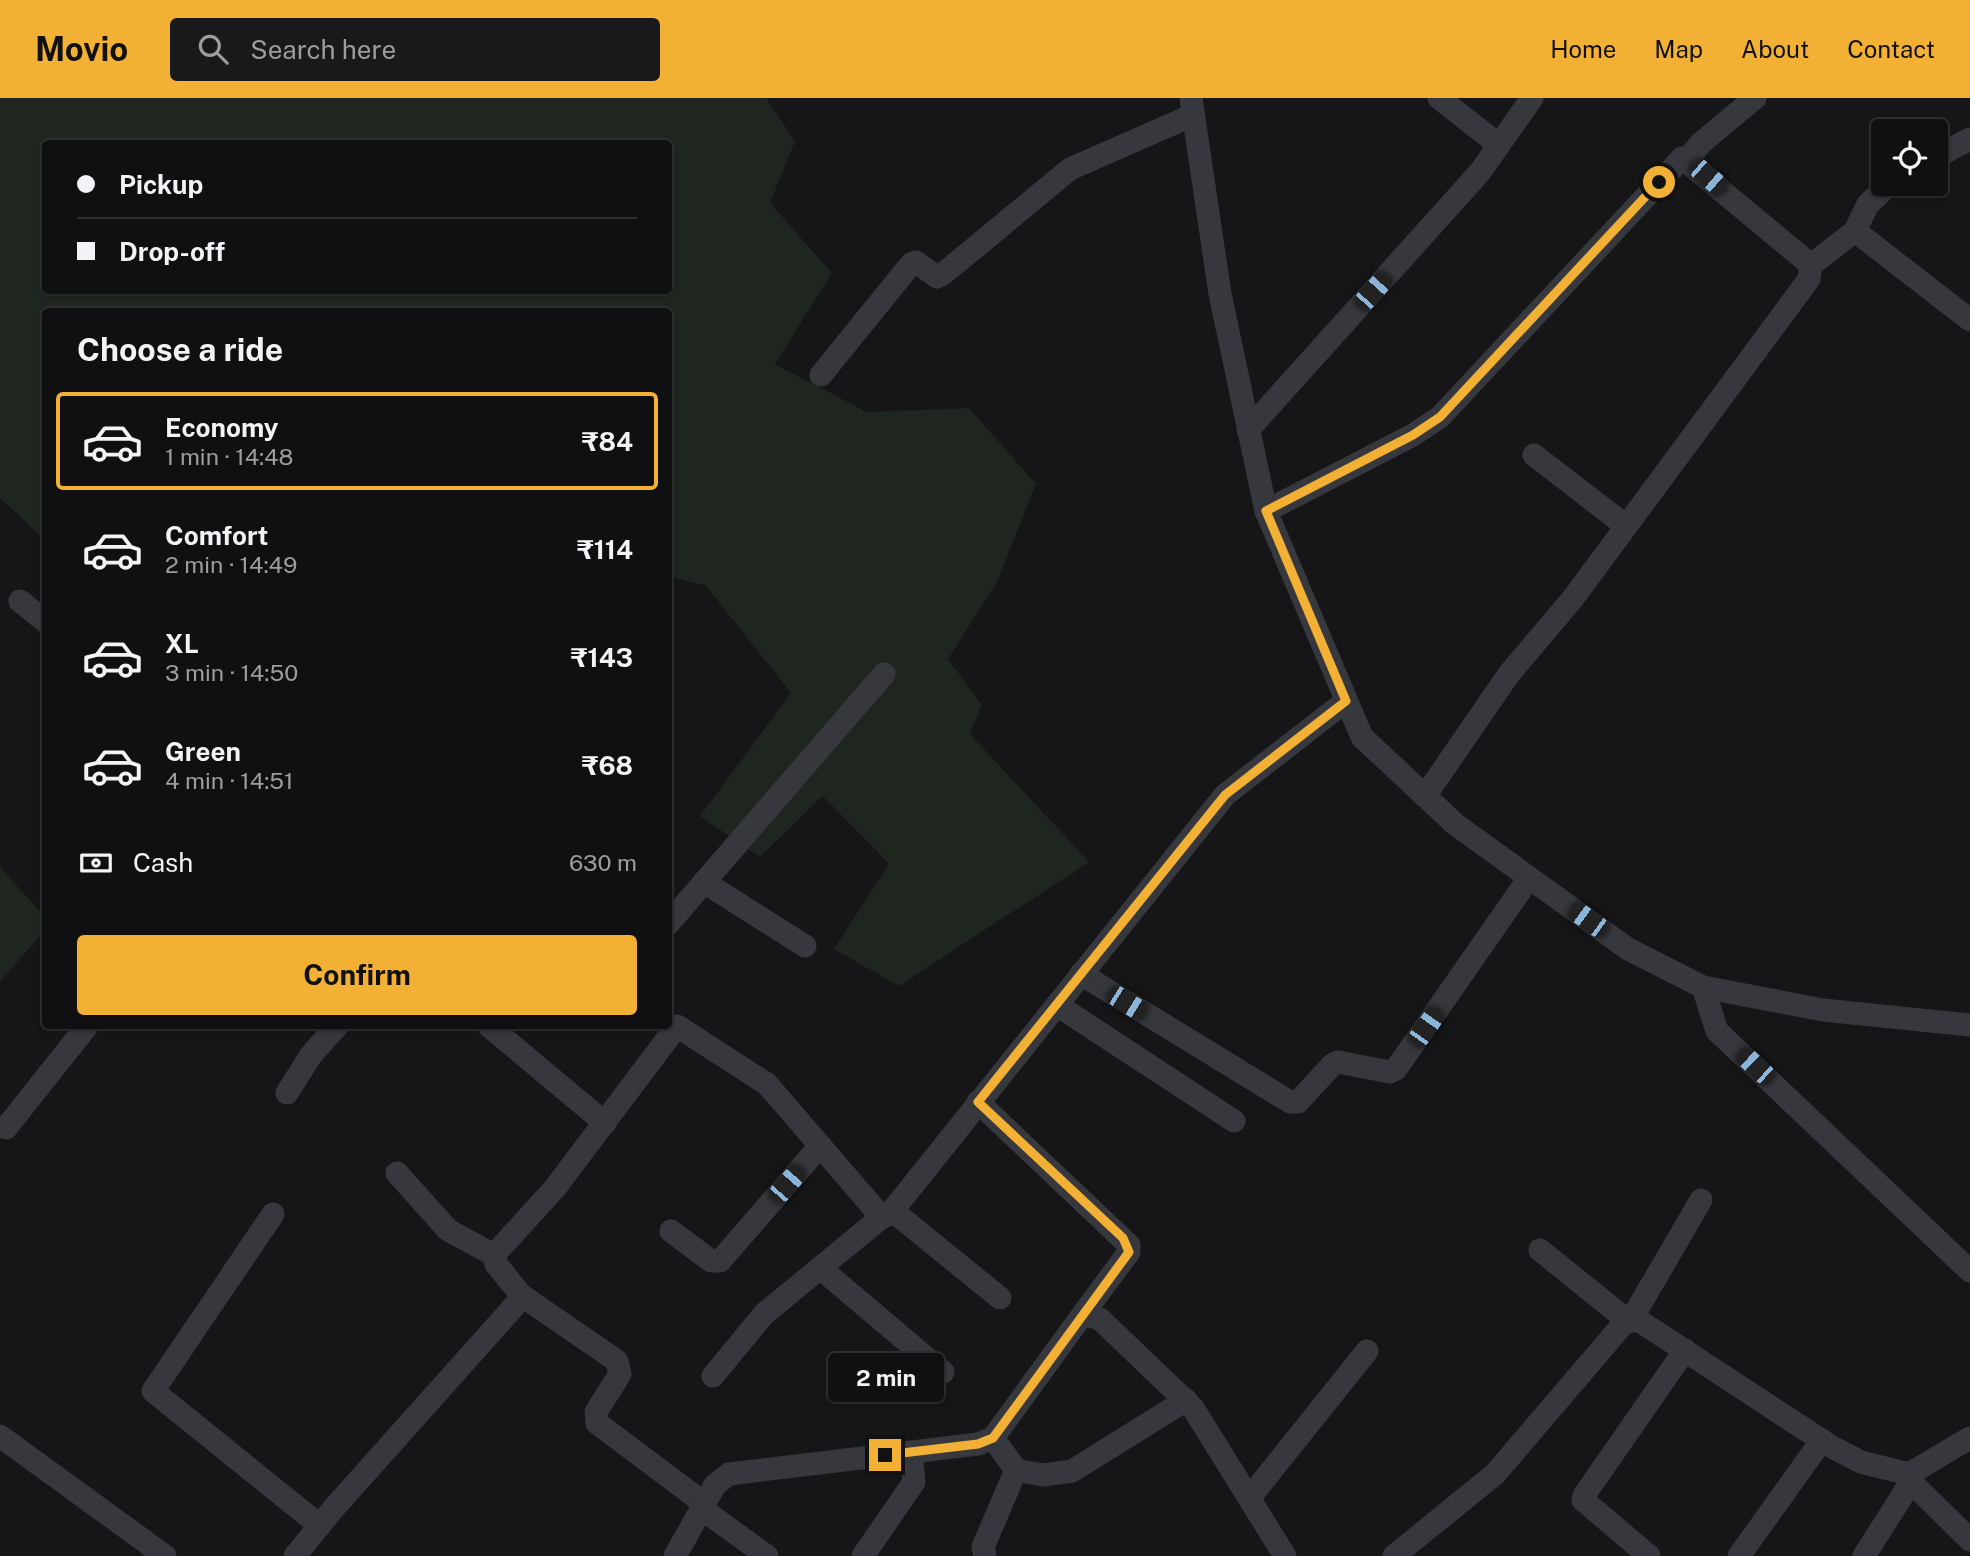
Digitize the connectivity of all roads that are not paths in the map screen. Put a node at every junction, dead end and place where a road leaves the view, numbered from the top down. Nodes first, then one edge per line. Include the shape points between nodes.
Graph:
1 (1438, 98) edge
2 (1532, 98) edge
3 (1755, 98) edge
4 (1192, 106) edge
5 (1970, 139) edge
6 (1499, 145) junction
7 (1948, 151) edge
8 (1688, 159) junction
9 (1877, 196) edge
10 (1855, 231) junction
11 (1811, 265) junction
12 (1970, 320) edge
13 (821, 375) dead end
14 (1248, 430) junction
15 (1534, 455) dead end
16 (1266, 511) junction
17 (1626, 526) junction
18 (20, 601) dead end
19 (42, 619) edge
20 (884, 674) dead end
21 (1346, 701) junction
22 (1425, 796) junction
23 (1529, 878) junction
24 (704, 882) junction
25 (672, 919) edge
26 (805, 946) dead end
27 (1081, 974) junction
28 (1703, 987) junction
29 (1057, 1004) junction
30 (673, 1023) edge
31 (1970, 1024) edge
32 (85, 1029) edge
33 (334, 1029) edge
34 (493, 1029) edge
35 (669, 1029) edge
36 (287, 1093) dead end
37 (978, 1102) junction
38 (1234, 1121) dead end
39 (605, 1123) junction
40 (6, 1128) dead end
41 (820, 1146) junction
42 (397, 1173) dead end
43 (1702, 1200) dead end
44 (273, 1214) dead end
45 (888, 1215) junction
46 (671, 1231) dead end
47 (1540, 1250) dead end
48 (494, 1255) junction
49 (820, 1268) junction
50 (1970, 1271) edge
51 (521, 1295) junction
52 (1000, 1298) dead end
53 (1083, 1314) junction
54 (1630, 1320) junction
55 (1685, 1350) junction
56 (1367, 1351) dead end
57 (943, 1372) dead end
58 (713, 1376) dead end
59 (1186, 1400) junction
60 (0, 1436) edge
61 (993, 1438) junction
62 (1970, 1438) edge
63 (1822, 1440) junction
64 (911, 1452) junction
65 (1016, 1470) junction
66 (1910, 1478) junction
67 (1251, 1496) junction
68 (703, 1506) junction
69 (326, 1517) junction
70 (1970, 1540) edge
71 (980, 1551) edge
72 (165, 1556) edge
73 (295, 1556) edge
74 (675, 1556) edge
75 (767, 1556) edge
76 (863, 1556) edge
77 (1285, 1556) edge
78 (1394, 1556) edge
79 (1649, 1556) edge
80 (1739, 1556) edge
81 (1864, 1556) edge

1 - 6 street
2 - 6 street
3 - 8 street
4 - 13 street via 1070,169 943,274 937,277 916,262 911,264
4 - 14 street via 1220,294
5 - 7 street
6 - 14 street via 1480,172
8 - 11 street
8 - 16 street via 1678,162 1440,417
9 - 10 street
10 - 11 street
10 - 12 street
11 - 17 street via 1810,279
14 - 16 street
15 - 17 street
16 - 21 street
17 - 22 street via 1509,674
18 - 19 street
20 - 24 street
21 - 22 street via 1362,737
21 - 27 street via 1225,795
22 - 23 street
23 - 27 street via 1396,1069 1390,1072 1338,1062 1297,1102 1290,1102
23 - 28 street via 1628,949
24 - 25 street
24 - 26 street
27 - 29 street
28 - 31 street via 1823,1010
28 - 50 street via 1717,1031
29 - 37 street
29 - 38 street
30 - 41 street via 766,1084
32 - 40 street
33 - 36 street
34 - 39 street
35 - 39 street
37 - 45 street
37 - 53 street via 1129,1245 1129,1252
39 - 48 street via 555,1188
41 - 45 street
41 - 46 street via 720,1261 711,1261
42 - 48 street via 448,1230
43 - 54 street
44 - 69 street via 153,1391
45 - 49 street
45 - 52 street
47 - 54 street
48 - 51 street
49 - 57 street
49 - 58 street via 764,1314
51 - 68 street via 617,1361 620,1374 596,1412 597,1423
51 - 69 street
53 - 59 street via 1100,1319
53 - 61 street
54 - 55 street via 1638,1320
54 - 78 street via 1495,1474
55 - 63 street
55 - 79 street via 1584,1494 1588,1507
56 - 67 street
59 - 65 street via 1072,1471 1043,1475
59 - 67 street
60 - 72 street
61 - 64 street
61 - 65 street
62 - 66 street
63 - 66 street via 1861,1462
63 - 80 street
64 - 68 street via 729,1474 720,1478
64 - 76 street via 914,1482
65 - 71 street
66 - 70 street
66 - 81 street
67 - 77 street
68 - 74 street
68 - 75 street
69 - 73 street

